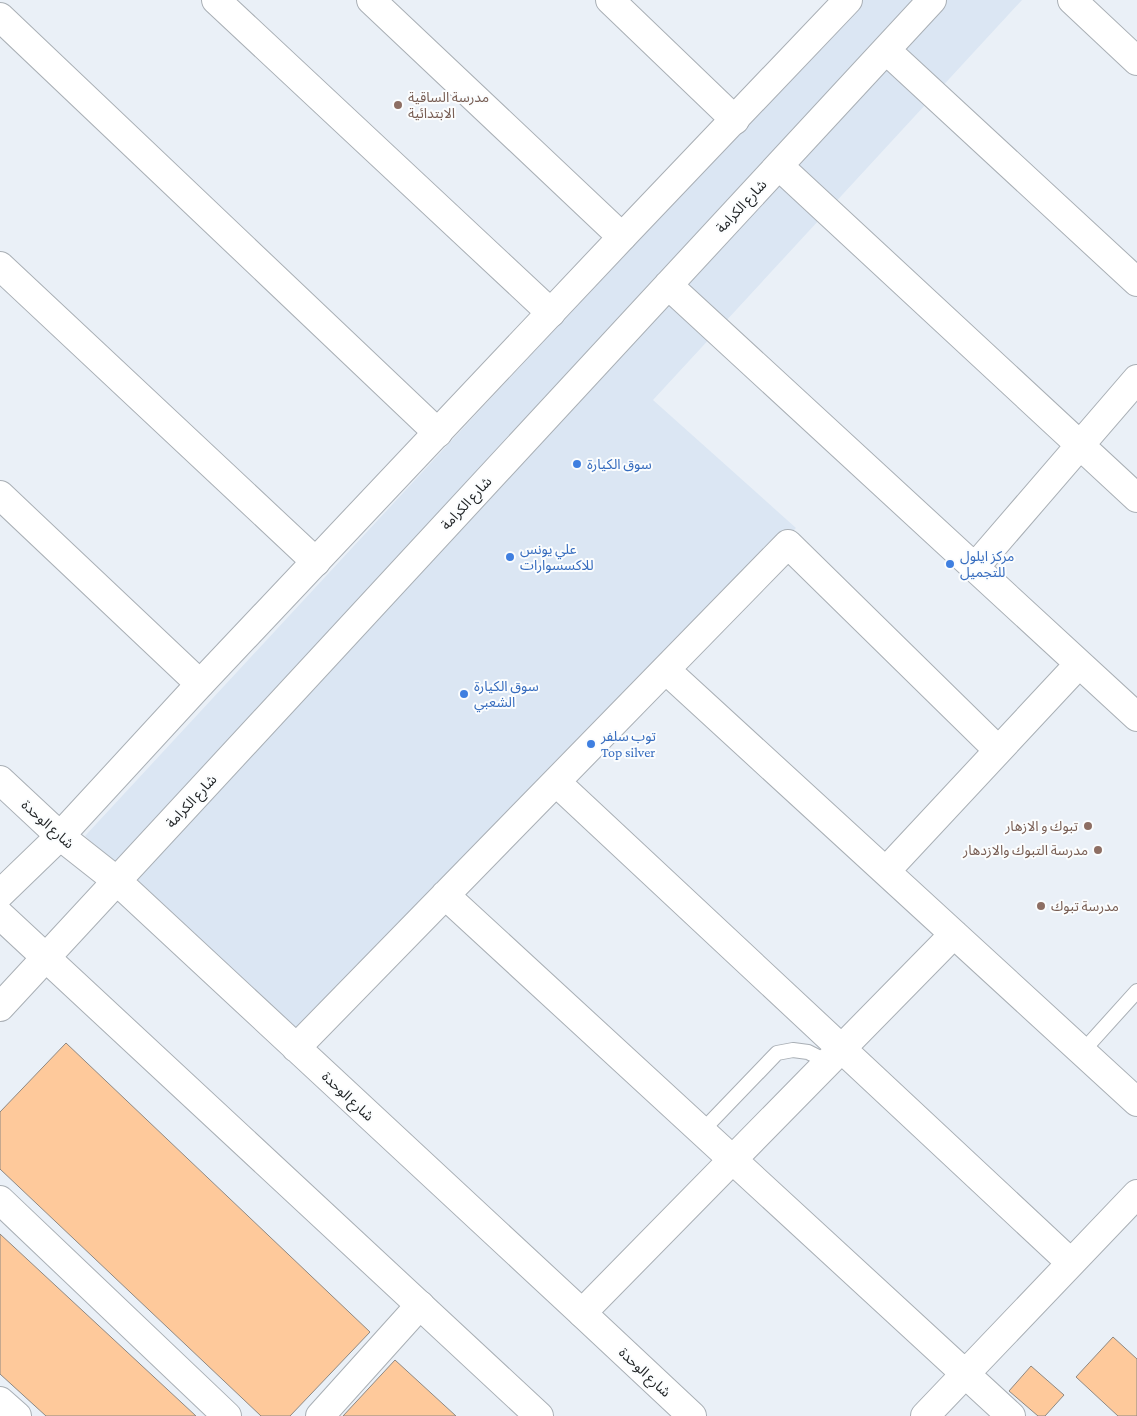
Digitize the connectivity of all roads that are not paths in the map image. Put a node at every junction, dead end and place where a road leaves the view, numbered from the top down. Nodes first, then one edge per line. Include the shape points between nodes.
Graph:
1 (216, 0) edge
2 (371, 0) edge
3 (610, 0) edge
4 (932, 0) edge
5 (1072, 0) edge
6 (838, 4) edge
7 (0, 17) edge
8 (886, 50) junction
9 (1137, 61) edge
10 (735, 120) junction
11 (779, 166) junction
12 (622, 237) junction
13 (0, 266) edge
14 (1137, 282) edge
15 (668, 285) junction
16 (550, 313) junction
17 (1137, 380) edge
18 (438, 433) junction
19 (1079, 446) junction
20 (0, 495) edge
21 (1137, 498) edge
22 (316, 562) junction
23 (975, 567) junction
24 (1079, 664) junction
25 (666, 670) junction
26 (200, 684) junction
27 (1137, 717) edge
28 (998, 750) junction
29 (0, 780) edge
30 (556, 782) junction
31 (60, 836) junction
32 (886, 871) junction
33 (117, 881) junction
34 (0, 894) edge
35 (445, 895) junction
36 (0, 915) edge
37 (954, 934) junction
38 (46, 957) junction
39 (1137, 991) edge
40 (0, 1007) edge
41 (296, 1048) junction
42 (1082, 1052) junction
43 (835, 1055) junction
44 (1137, 1102) edge
45 (702, 1132) junction
46 (732, 1159) junction
47 (1137, 1194) edge
48 (0, 1200) edge
49 (1071, 1264) junction
50 (420, 1305) junction
51 (582, 1313) junction
52 (966, 1374) junction
53 (0, 1401) edge
54 (18, 1416) edge
55 (227, 1416) edge
56 (320, 1416) edge
57 (539, 1416) edge
58 (692, 1416) edge
59 (926, 1416) edge
60 (1011, 1416) edge

1 - 16 street
2 - 12 street
3 - 10 street
4 - 8 street, شارع الكرامة
5 - 9 street
6 - 10 street
7 - 18 street
8 - 11 street, شارع الكرامة
8 - 14 street
10 - 12 street
11 - 15 street, شارع الكرامة
11 - 19 street
12 - 16 street
13 - 22 street
15 - 23 street
15 - 33 street, شارع الكرامة
16 - 18 street
17 - 19 street
18 - 22 street
19 - 21 street
19 - 23 street
20 - 26 street
22 - 26 street
23 - 24 street
24 - 27 street
24 - 28 street
25 - 28 street via 788,544
25 - 30 street
25 - 32 street
26 - 31 street
28 - 32 street
29 - 31 street, شارع الوحدة
30 - 35 street
30 - 43 street
31 - 33 street, شارع الوحدة
31 - 34 street
32 - 37 street
33 - 38 street, شارع الكرامة
33 - 41 street, شارع الوحدة
35 - 41 street
35 - 45 street
36 - 38 street
37 - 42 street
37 - 43 street
38 - 40 street, شارع الكرامة
38 - 50 street
39 - 42 lane
41 - 51 street, شارع الوحدة
42 - 44 street
43 - 45 lane via 793,1050 777,1053
43 - 46 street
43 - 49 street
45 - 46 street
46 - 51 street
46 - 52 street
47 - 49 street
48 - 55 street
49 - 52 street
50 - 56 street
50 - 57 street
51 - 58 street, شارع الوحدة
52 - 59 street
52 - 60 street
53 - 54 street

